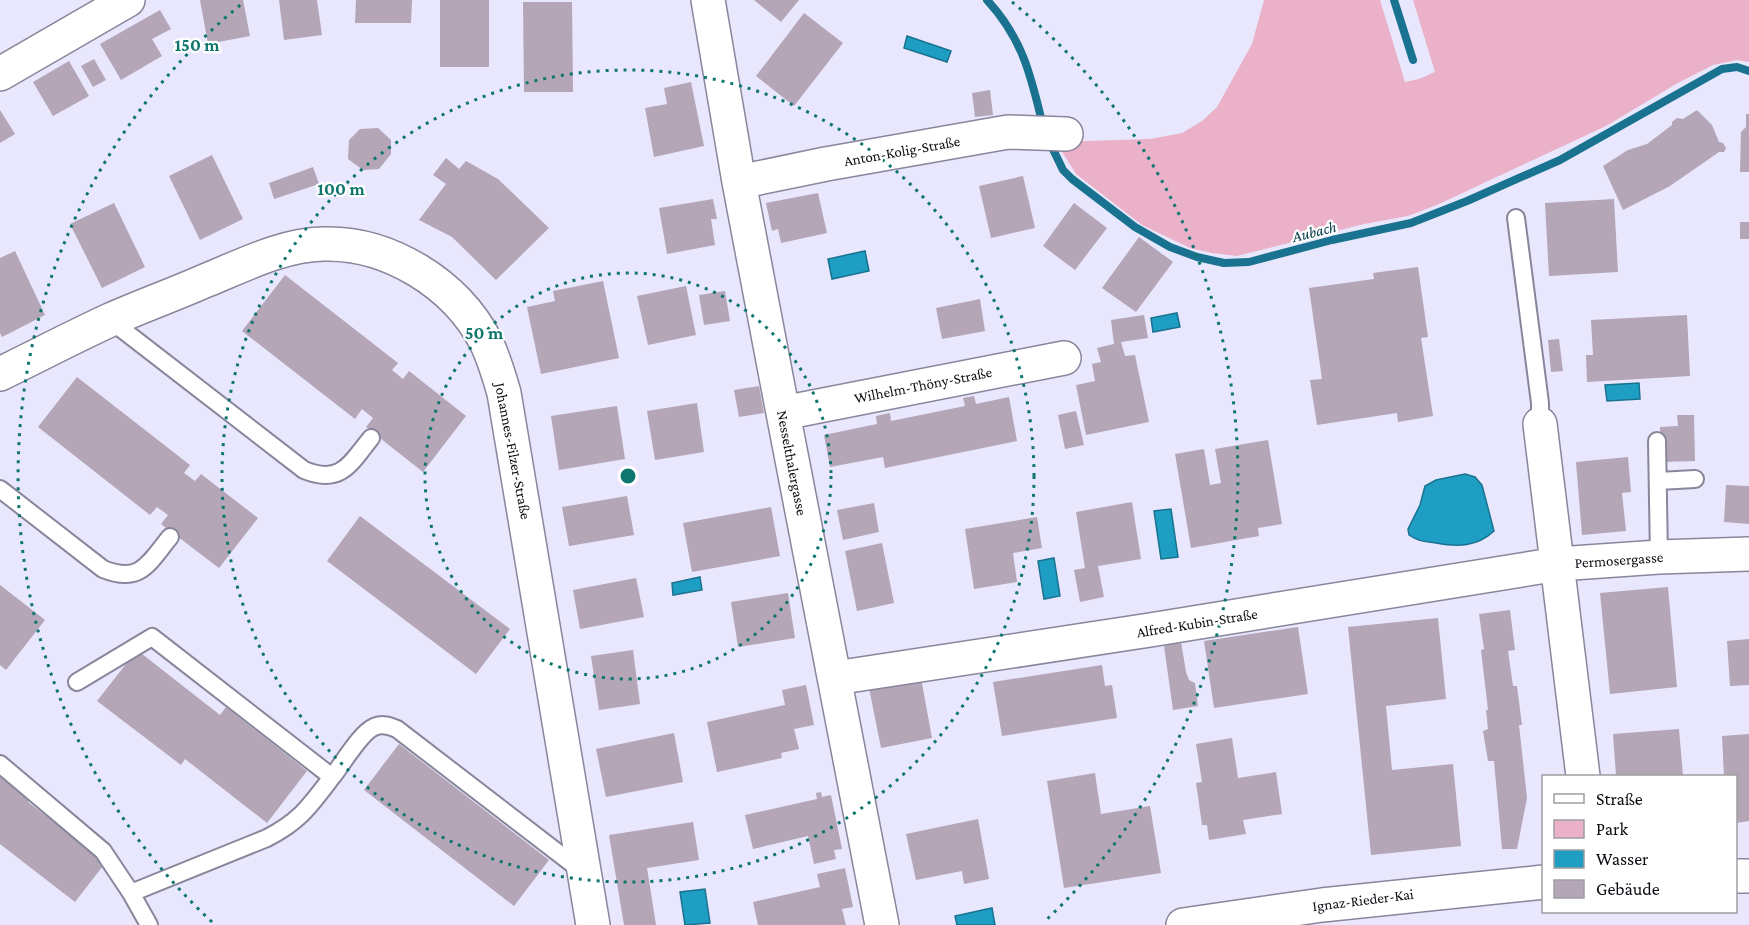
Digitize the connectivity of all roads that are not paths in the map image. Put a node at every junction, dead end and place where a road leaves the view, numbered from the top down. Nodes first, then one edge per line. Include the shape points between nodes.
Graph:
1 (128, 0) edge
2 (708, 0) edge
3 (0, 74) edge
4 (1052, 133) dead end
5 (739, 182) junction
6 (1516, 218) dead end
7 (110, 320) junction
8 (1064, 358) dead end
9 (0, 374) edge
10 (783, 413) junction
11 (1540, 424) joint
12 (371, 438) dead end
13 (1657, 441) dead end
14 (1695, 479) dead end
15 (1658, 481) junction
16 (0, 489) edge
17 (170, 537) dead end
18 (1749, 554) edge
19 (1659, 557) junction
20 (1558, 564) junction
21 (835, 678) junction
22 (77, 682) dead end
23 (0, 764) edge
24 (1584, 775) edge
25 (332, 777) junction
26 (584, 873) junction
27 (1542, 882) edge
28 (131, 893) junction
29 (149, 925) edge
30 (593, 925) edge
31 (882, 925) edge
32 (1183, 925) edge

1 - 3 street
2 - 5 street, Nesselthalergasse
4 - 5 street, Anton-Kolig-Straße via 1008,132
5 - 10 street, Nesselthalergasse
6 - 11 lane
7 - 9 street, Johannes-Filzer-Straße
7 - 12 lane via 304,470 321,477 337,474 348,467
7 - 26 street, Johannes-Filzer-Straße via 263,257 324,244 368,249 406,264 438,285 466,312 493,358 504,393
8 - 10 street, Wilhelm-Thöny-Straße
10 - 21 street, Nesselthalergasse
11 - 20 street, Permosergasse
13 - 15 lane
14 - 15 lane
15 - 19 lane
16 - 17 lane via 103,569 119,575 135,573 146,566
18 - 19 street, Permosergasse
19 - 20 street, Permosergasse
20 - 21 street, Alfred-Kubin-Straße
20 - 24 street
21 - 31 street, Nesselthalergasse
22 - 25 lane via 152,637
23 - 28 lane via 103,851
25 - 26 lane via 374,727 386,725 397,729
25 - 28 lane via 306,812 288,827
26 - 30 street, Johannes-Filzer-Straße
27 - 32 street, Ignaz-Rieder-Kai via 1344,902
28 - 29 lane

